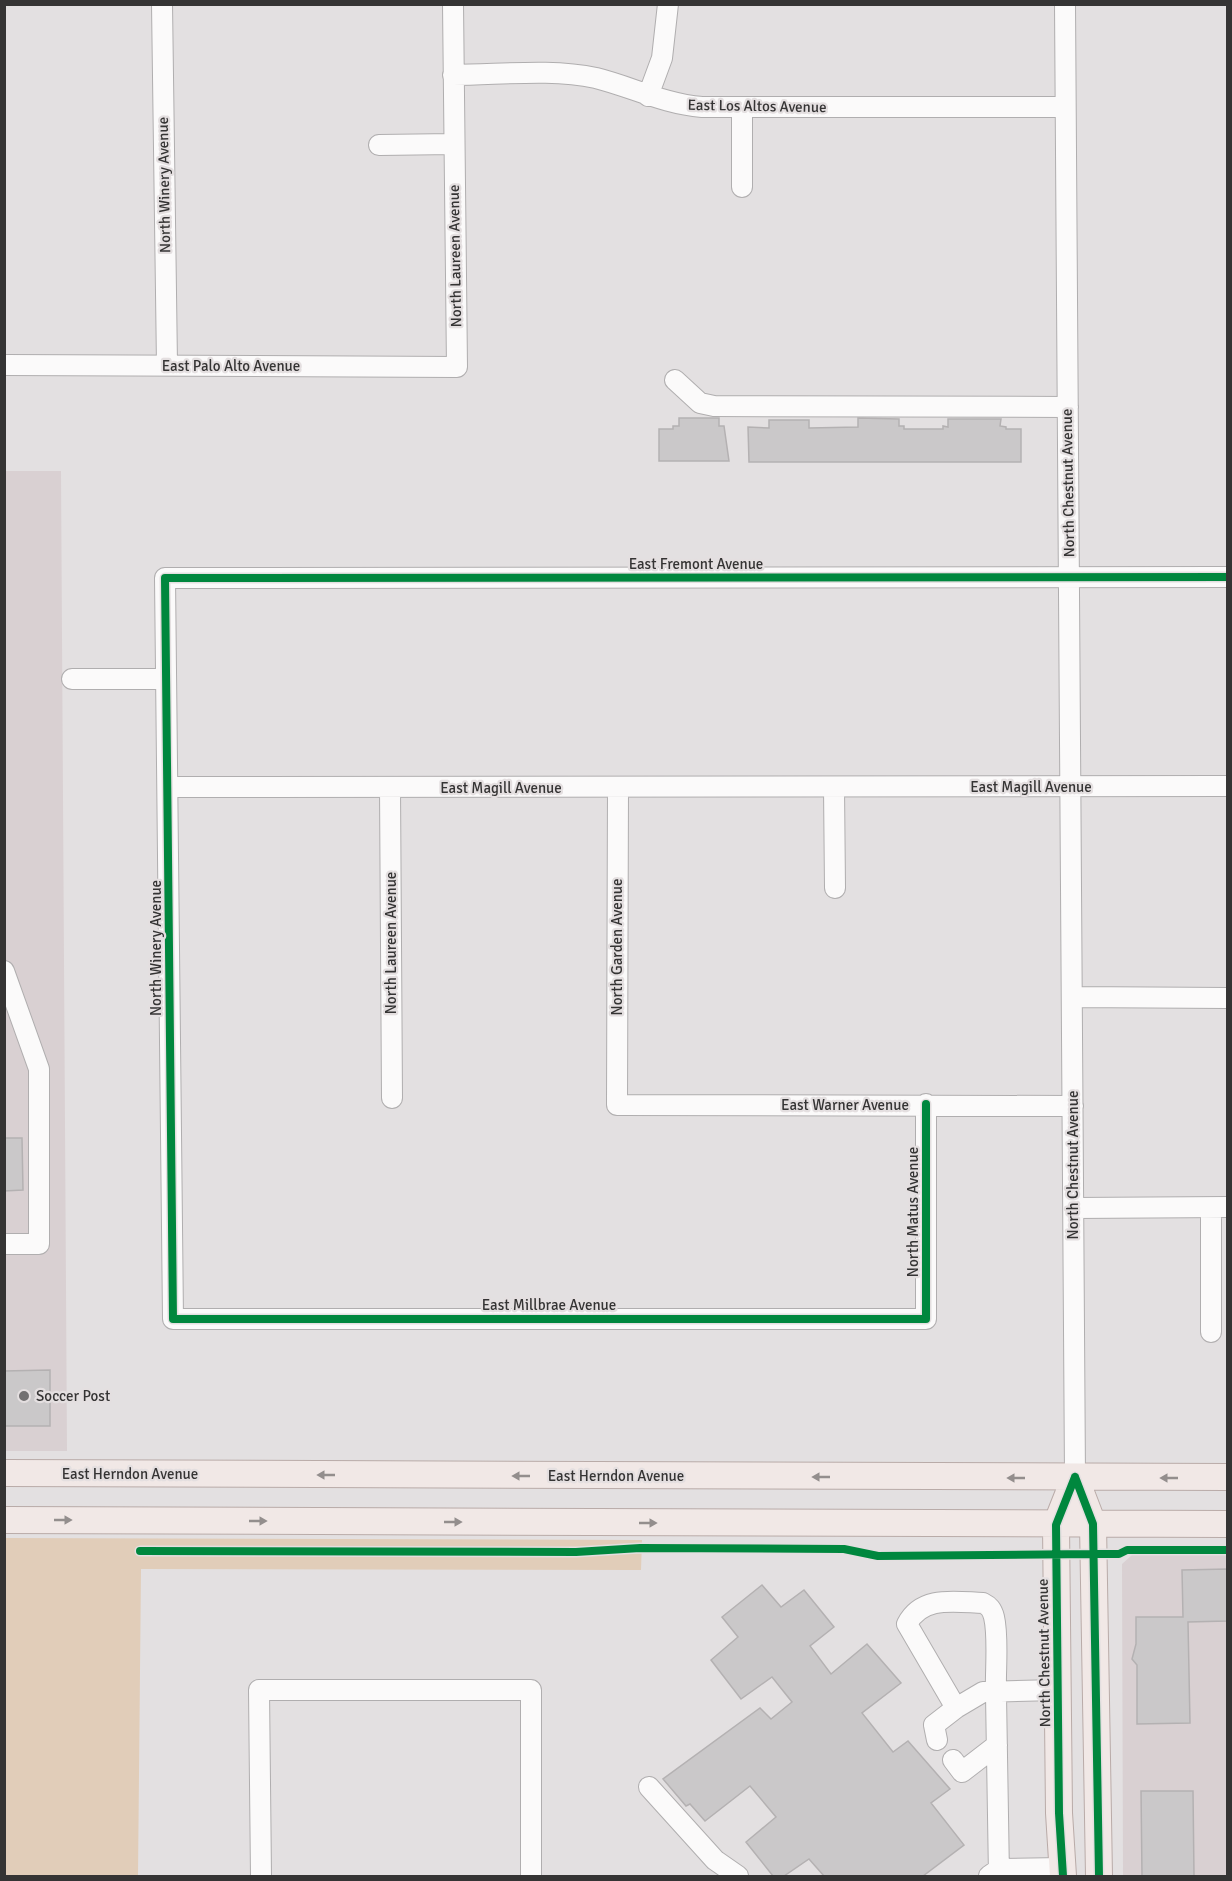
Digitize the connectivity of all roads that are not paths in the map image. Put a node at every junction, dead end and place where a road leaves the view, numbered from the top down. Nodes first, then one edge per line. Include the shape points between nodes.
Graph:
1 (162, 4) edge
2 (453, 4) edge
3 (668, 4) edge
4 (1065, 4) edge
5 (453, 75) junction
6 (648, 96) junction
7 (1065, 107) junction
8 (742, 108) junction
9 (453, 144) junction
10 (379, 145) dead end
11 (742, 187) dead end
12 (4, 365) edge
13 (167, 365) junction
14 (457, 367) joint
15 (675, 380) dead end
16 (1068, 407) junction
17 (1070, 577) junction
18 (1227, 577) edge
19 (165, 578) joint
20 (72, 679) dead end
21 (166, 679) junction
22 (1227, 786) edge
23 (168, 787) junction
24 (1071, 787) junction
25 (390, 788) junction
26 (618, 788) junction
27 (834, 788) junction
28 (835, 888) dead end
29 (4, 971) edge
30 (1072, 997) junction
31 (1227, 998) edge
32 (392, 1098) dead end
33 (926, 1104) junction
34 (617, 1105) joint
35 (1073, 1106) junction
36 (1219, 1207) edge
37 (1074, 1208) junction
38 (4, 1245) edge
39 (172, 1319) joint
40 (926, 1319) joint
41 (1211, 1332) dead end
42 (4, 1473) edge
43 (1075, 1477) junction
44 (1227, 1477) edge
45 (4, 1520) edge
46 (1056, 1524) junction
47 (1093, 1524) junction
48 (1227, 1524) edge
49 (1058, 1690) junction
50 (996, 1691) junction
51 (956, 1708) junction
52 (937, 1740) dead end
53 (997, 1745) junction
54 (953, 1760) dead end
55 (649, 1787) dead end
56 (996, 1874) edge
57 (1066, 1874) edge
58 (261, 1876) edge
59 (531, 1876) edge
60 (738, 1876) edge
61 (1099, 1876) edge

1 - 13 street, North Winery Avenue
2 - 5 street, North Laureen Avenue
3 - 6 street via 662,58
4 - 7 street, North Chestnut Avenue
5 - 6 street, East Los Altos Avenue via 566,74 620,85
5 - 9 street, North Laureen Avenue
6 - 8 street, East Los Altos Avenue via 685,106
7 - 8 street, East Los Altos Avenue
7 - 16 street, North Chestnut Avenue
8 - 11 street
9 - 10 street
9 - 14 street, North Laureen Avenue
12 - 13 street, East Palo Alto Avenue
13 - 14 street, East Palo Alto Avenue
15 - 16 street via 700,403 714,406
16 - 17 street, North Chestnut Avenue
17 - 18 street, East Fremont Avenue
17 - 19 street, East Fremont Avenue
17 - 24 street, North Chestnut Avenue
19 - 21 street, North Winery Avenue
20 - 21 street
21 - 23 street, North Winery Avenue
22 - 24 street, East Magill Avenue
23 - 25 street, East Magill Avenue
23 - 39 street, North Winery Avenue
24 - 27 street, East Magill Avenue
24 - 30 street, North Chestnut Avenue
25 - 26 street, East Magill Avenue
25 - 32 street, North Laureen Avenue
26 - 27 street, East Magill Avenue
26 - 34 street, North Garden Avenue
27 - 28 street
29 - 38 street via 39,1069 39,1244
30 - 31 street
30 - 35 street, North Chestnut Avenue
33 - 34 street, East Warner Avenue
33 - 35 street, East Warner Avenue
33 - 40 street, North Matus Avenue
35 - 37 street, North Chestnut Avenue
36 - 37 street
36 - 41 street
37 - 43 street, North Chestnut Avenue
39 - 40 street, East Millbrae Avenue
43 -> 42 main road, East Herndon Avenue
44 -> 43 main road, East Herndon Avenue
43 - 46 main road, North Chestnut Avenue
43 - 47 main road, North Chestnut Avenue
45 -> 46 main road
46 - 47 main road
46 - 49 main road, North Chestnut Avenue
47 - 48 main road
47 - 61 main road, North Chestnut Avenue
49 - 50 street
49 - 57 main road, North Chestnut Avenue
50 - 51 street via 983,1692
50 - 51 street via 994,1619 990,1606 929,1602 907,1624
50 - 53 street
51 - 52 street via 934,1725
53 - 54 street via 962,1772
53 - 56 street
55 - 60 street via 715,1860
56 - 57 street
58 - 59 street via 259,1690 531,1690

